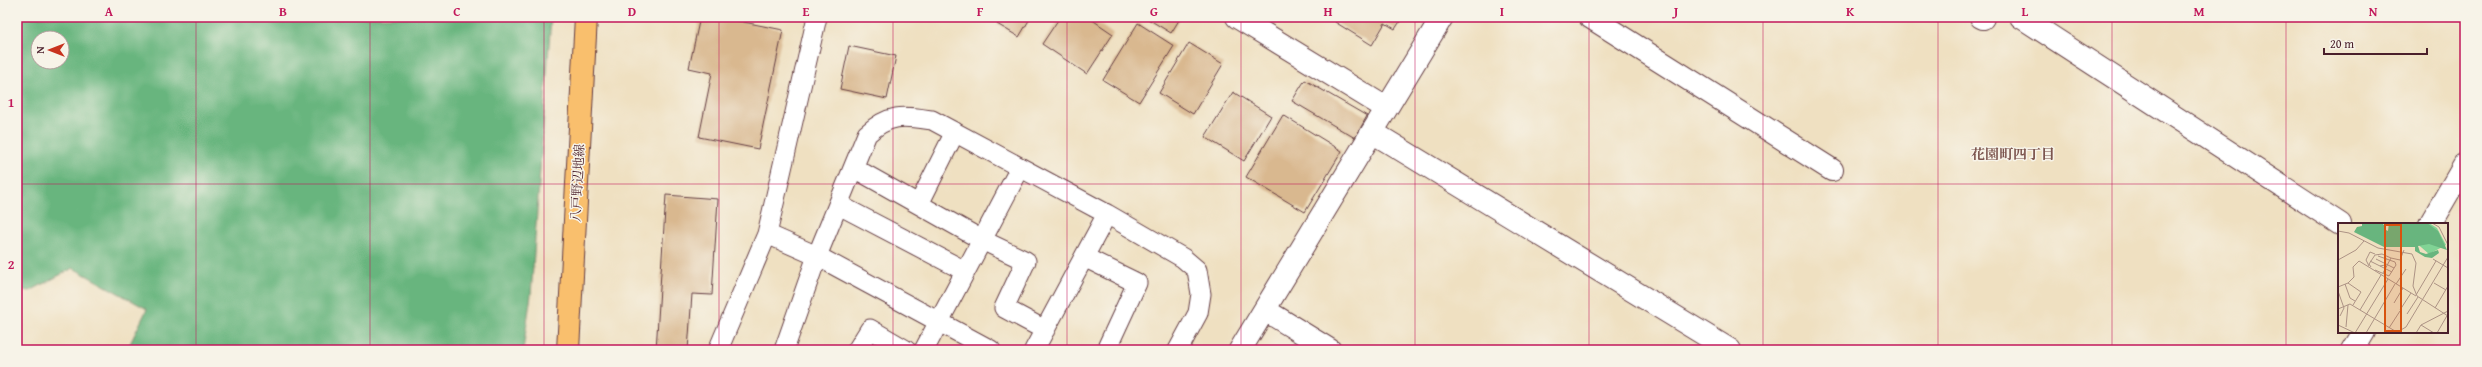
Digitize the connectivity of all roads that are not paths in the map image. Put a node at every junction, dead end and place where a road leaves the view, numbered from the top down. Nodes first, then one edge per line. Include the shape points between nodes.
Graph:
1 (586, 17) edge
2 (817, 17) edge
3 (1237, 17) edge
4 (1442, 17) edge
5 (1590, 17) edge
6 (2021, 17) edge
7 (1386, 108) junction
8 (955, 132) junction
9 (1372, 132) junction
10 (2465, 164) edge
11 (854, 168) junction
12 (1020, 168) junction
13 (1832, 170) dead end
14 (839, 204) junction
15 (919, 204) junction
16 (1107, 214) junction
17 (2338, 223) edge
18 (2431, 223) edge
19 (767, 234) junction
20 (982, 240) junction
21 (817, 256) junction
22 (1084, 258) junction
23 (966, 271) junction
24 (1265, 310) junction
25 (939, 321) junction
26 (1045, 330) junction
27 (2363, 333) edge
28 (568, 350) edge
29 (718, 350) edge
30 (784, 350) edge
31 (857, 350) edge
32 (906, 350) edge
33 (924, 350) edge
34 (991, 350) edge
35 (1034, 350) edge
36 (1106, 350) edge
37 (1178, 350) edge
38 (1240, 350) edge
39 (1330, 350) edge
40 (1730, 350) edge
41 (2353, 350) edge

1 - 28 main road, 八戸野辺地線
2 - 19 lane
3 - 7 street
4 - 7 street
5 - 13 street
6 - 17 street
7 - 9 street
8 - 11 lane via 932,120 902,116 880,122 867,134
8 - 12 lane
8 - 15 lane
9 - 24 street
9 - 40 street
10 - 18 street
11 - 14 lane
11 - 15 lane
12 - 16 lane
12 - 20 lane
14 - 21 lane
14 - 23 lane
15 - 20 lane
16 - 22 lane
16 - 37 lane via 1183,258 1197,270 1201,294 1198,313
19 - 21 lane
19 - 29 lane
20 - 23 lane
20 - 26 lane via 1026,261 1004,308
21 - 25 lane
21 - 30 lane
22 - 26 lane
22 - 36 lane via 1136,283
23 - 25 lane
24 - 38 street
24 - 39 street
25 - 33 lane
25 - 34 lane
26 - 35 lane
27 - 41 street
31 - 32 lane via 870,329

